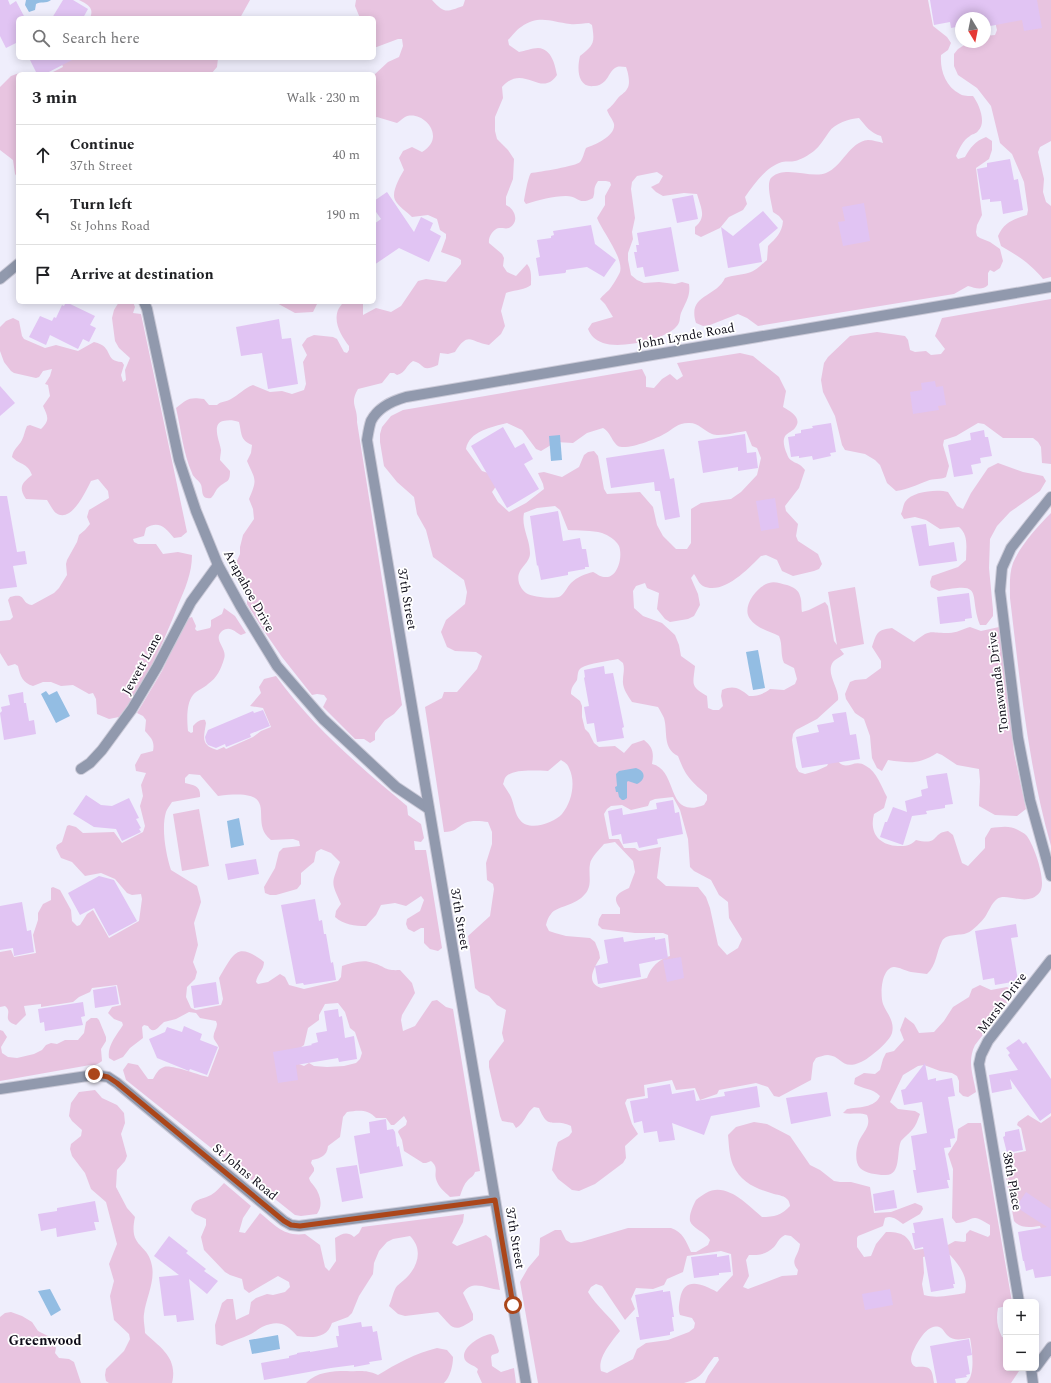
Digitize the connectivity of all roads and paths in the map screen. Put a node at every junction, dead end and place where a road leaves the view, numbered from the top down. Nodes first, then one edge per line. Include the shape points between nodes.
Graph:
1 (16, 266) edge
2 (0, 279) edge
3 (1051, 288) edge
4 (145, 304) edge
5 (370, 459) joint
6 (1051, 497) edge
7 (218, 565) junction
8 (81, 769) dead end
9 (429, 809) junction
10 (1051, 876) edge
11 (1051, 960) edge
12 (979, 1064) joint
13 (0, 1089) edge
14 (495, 1200) junction
15 (1018, 1299) edge
16 (1051, 1347) edge
17 (1033, 1372) edge
18 (526, 1383) edge

1 - 2 street
3 - 5 street, John Lynde Road via 406,397 384,405 372,421 367,440
4 - 7 street, Arapahoe Drive via 179,460
5 - 9 street, 37th Street
6 - 10 street, Tonawanda Drive via 1010,548 1002,568 1000,591 1018,738 1030,800
7 - 8 street, Jewett Lane via 191,602 132,709 102,750
7 - 9 street, Arapahoe Drive via 240,607 277,666 323,719 396,787
9 - 14 street, 37th Street
11 - 12 street, Marsh Drive via 988,1041
12 - 15 street, 38th Place
13 - 14 street, St Johns Road via 94,1074 108,1077 291,1225 300,1226
14 - 18 street, 37th Street
16 - 17 street

